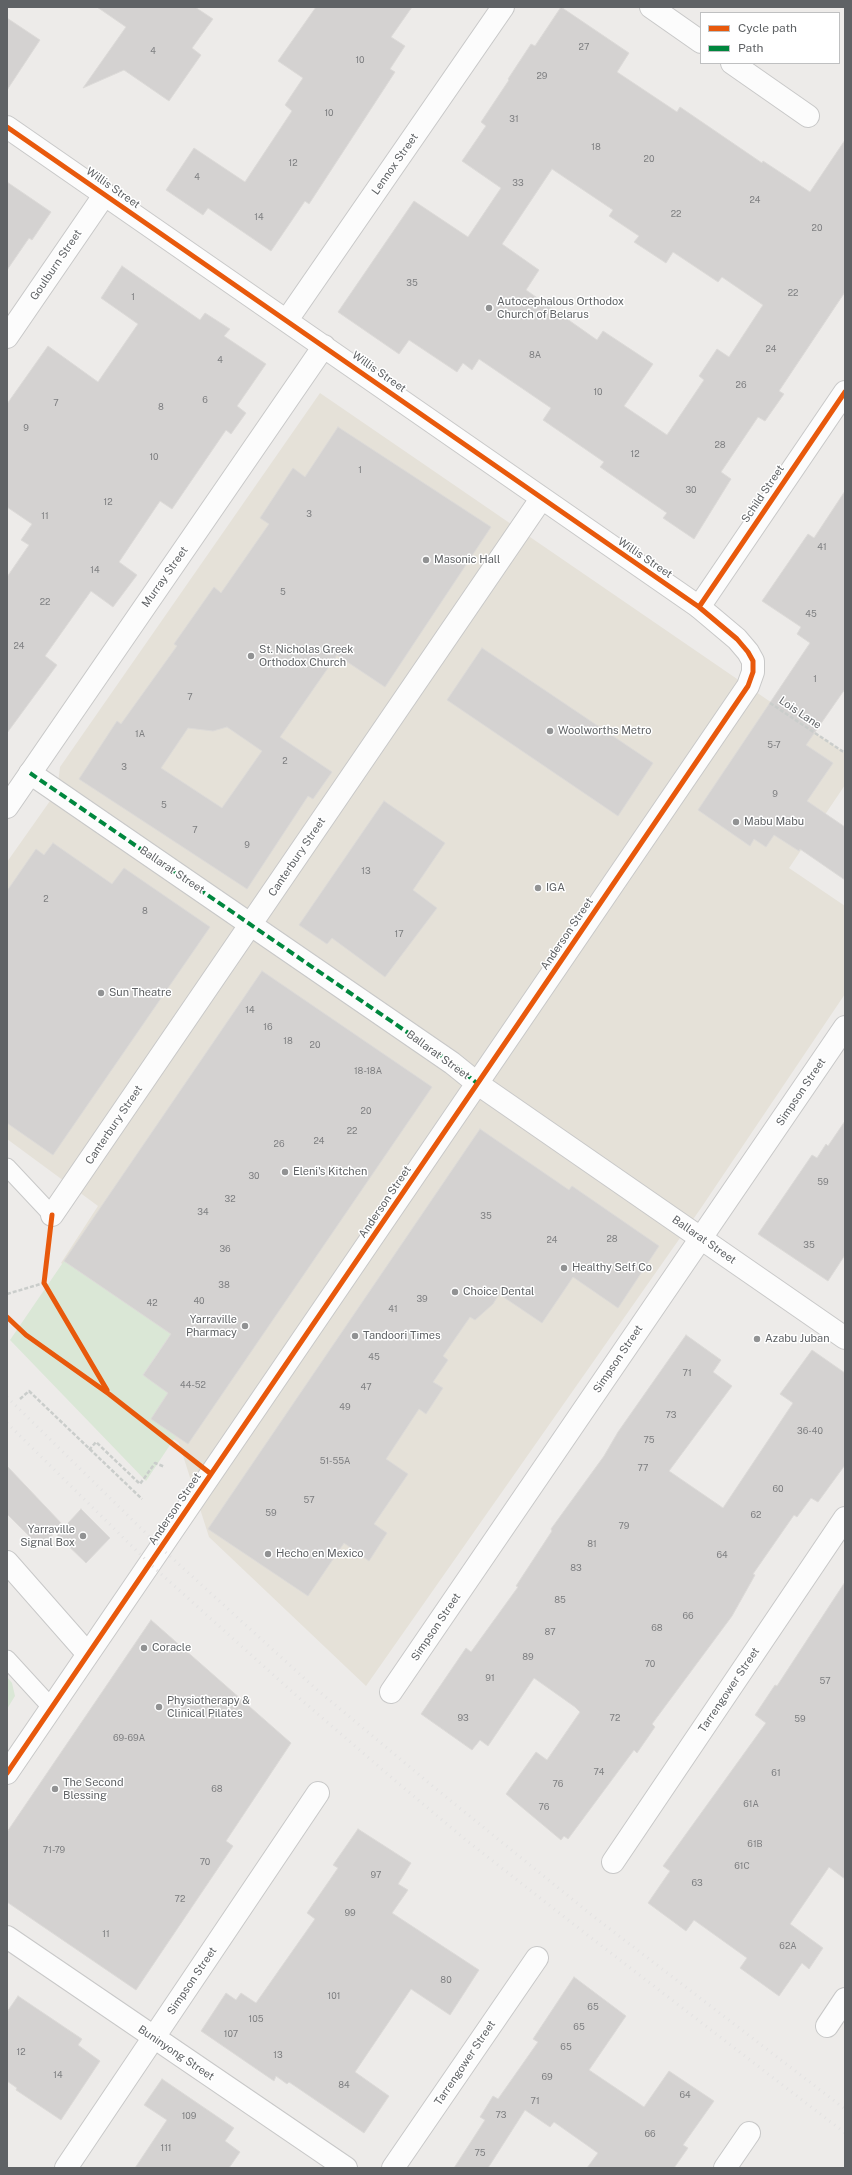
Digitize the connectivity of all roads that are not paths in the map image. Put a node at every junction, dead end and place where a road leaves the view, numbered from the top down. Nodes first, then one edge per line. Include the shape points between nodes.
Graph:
1 (503, 7) edge
2 (651, 7) edge
3 (700, 41) edge
4 (733, 64) edge
5 (808, 116) dead end
6 (7, 127) edge
7 (105, 194) junction
8 (286, 320) junction
9 (7, 337) edge
10 (324, 346) junction
11 (845, 392) edge
12 (541, 499) junction
13 (699, 607) junction
14 (737, 639) joint
15 (30, 773) junction
16 (7, 807) edge
17 (251, 924) junction
18 (845, 1027) edge
19 (478, 1084) junction
20 (7, 1167) edge
21 (52, 1215) joint
22 (701, 1238) junction
23 (845, 1338) edge
24 (845, 1518) edge
25 (7, 1562) edge
26 (88, 1653) junction
27 (7, 1659) edge
28 (391, 1692) dead end
29 (51, 1707) junction
30 (7, 1773) edge
31 (318, 1793) dead end
32 (612, 1862) dead end
33 (7, 1937) edge
34 (537, 1958) dead end
35 (845, 1999) edge
36 (826, 2026) dead end
37 (154, 2037) junction
38 (749, 2133) dead end
39 (66, 2168) edge
40 (346, 2168) edge
41 (394, 2168) edge
42 (725, 2168) edge

1 - 8 street, Lennox Street
2 - 3 street
4 - 5 street
6 - 7 street, Willis Street
7 - 8 street, Willis Street
7 - 9 street, Goulburn Street
8 - 10 street, Willis Street
10 - 12 street, Willis Street
10 - 15 street, Murray Street
11 - 13 street, Schild Street
12 - 13 street, Willis Street
12 - 17 street, Canterbury Street
13 - 14 street, Willis Street
14 - 19 street, Anderson Street via 753,661 753,672 748,686
15 - 16 street, Murray Street
15 - 17 street, Ballarat Street
17 - 19 street, Ballarat Street via 452,1063
17 - 21 street, Canterbury Street
18 - 22 street, Simpson Street
19 - 22 street, Ballarat Street
19 - 26 street, Anderson Street
20 - 21 lane
22 - 23 street, Ballarat Street
22 - 28 street, Simpson Street
24 - 32 street, Tarrengower Street
25 - 26 street
26 - 29 street, Anderson Street
27 - 29 lane
29 - 30 street, Anderson Street
31 - 37 street, Simpson Street
33 - 37 street, Buninyong Street
34 - 41 street, Tarrengower Street
35 - 36 street
37 - 39 street, Simpson Street
37 - 40 street, Buninyong Street
38 - 42 street

